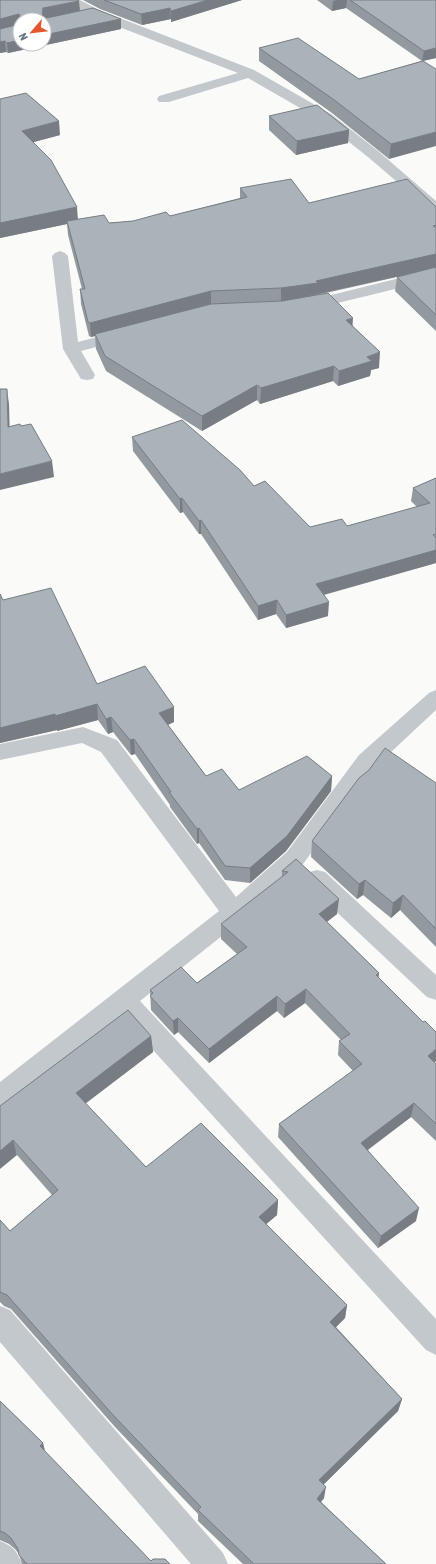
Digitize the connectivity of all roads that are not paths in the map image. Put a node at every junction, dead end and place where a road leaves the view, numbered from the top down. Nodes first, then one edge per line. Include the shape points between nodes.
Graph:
1 (71, 0) edge
2 (95, 13) junction
3 (80, 16) edge
4 (249, 73) junction
5 (164, 99) dead end
6 (436, 208) edge
7 (60, 256) dead end
8 (436, 274) edge
9 (288, 308) edge
10 (137, 332) edge
11 (71, 349) junction
12 (87, 376) dead end
13 (436, 698) edge
14 (0, 752) edge
15 (295, 858) junction
16 (234, 913) junction
17 (436, 990) edge
18 (124, 1001) junction
19 (0, 1097) edge
20 (0, 1320) edge
21 (436, 1340) edge
22 (0, 1557) edge
23 (6, 1564) edge
24 (212, 1564) edge

1 - 2 street
2 - 3 street
2 - 4 street
4 - 5 street
4 - 6 street via 326,117
7 - 11 street
8 - 9 street via 317,304
10 - 11 street
11 - 12 street
13 - 15 street via 367,762
14 - 16 street via 83,735 109,746
15 - 16 street
15 - 17 street
16 - 18 street
18 - 19 street
18 - 21 street
20 - 24 street
22 - 23 street

